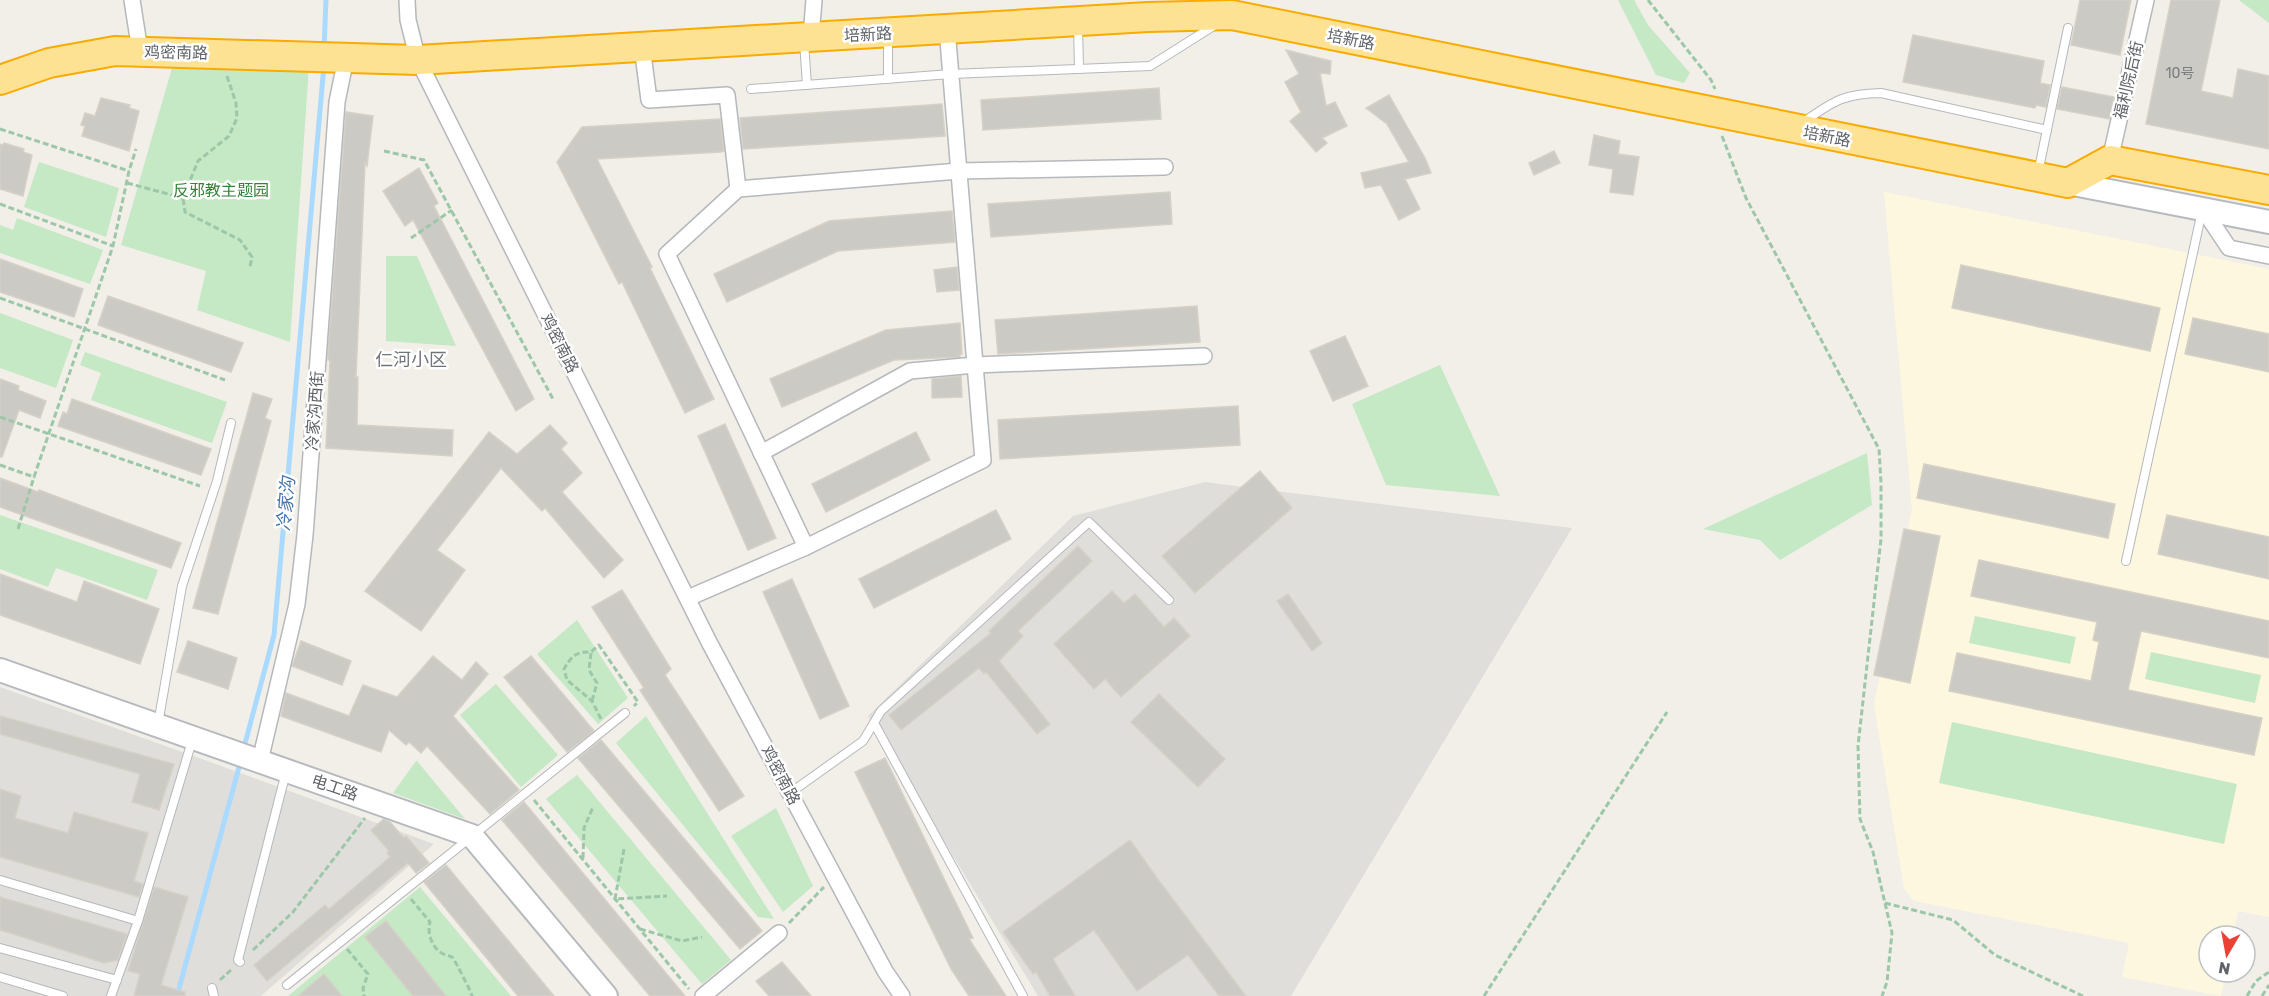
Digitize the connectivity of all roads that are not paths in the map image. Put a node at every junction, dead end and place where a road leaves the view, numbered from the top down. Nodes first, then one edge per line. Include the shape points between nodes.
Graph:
1 (132, 0) edge
2 (407, 0) edge
3 (814, 0) edge
4 (2146, 0) edge
5 (1233, 7) edge
6 (1078, 21) junction
7 (2068, 28) dead end
8 (947, 29) junction
9 (888, 32) junction
10 (807, 37) junction
11 (642, 47) junction
12 (140, 51) junction
13 (346, 58) junction
14 (418, 60) junction
15 (1079, 69) junction
16 (951, 74) junction
17 (888, 79) junction
18 (0, 80) edge
19 (807, 85) junction
20 (751, 89) dead end
21 (1793, 129) junction
22 (2047, 130) junction
23 (2110, 160) junction
24 (1165, 167) dead end
25 (959, 171) junction
26 (2037, 177) junction
27 (2068, 183) junction
28 (738, 189) junction
29 (2269, 190) edge
30 (2203, 209) junction
31 (2269, 222) edge
32 (2269, 256) edge
33 (1204, 356) dead end
34 (975, 365) junction
35 (231, 423) dead end
36 (761, 453) junction
37 (806, 547) junction
38 (2126, 561) dead end
39 (688, 598) junction
40 (1169, 600) dead end
41 (0, 670) edge
42 (625, 713) road end
43 (874, 723) junction
44 (158, 725) junction
45 (193, 738) junction
46 (260, 761) junction
47 (286, 771) junction
48 (790, 793) junction
49 (472, 836) junction
50 (0, 880) edge
51 (138, 921) junction
52 (779, 933) road end
53 (0, 948) edge
54 (240, 962) road end
55 (0, 977) edge
56 (117, 980) junction
57 (287, 985) dead end
58 (63, 996) edge
59 (111, 996) edge
60 (606, 996) edge
61 (703, 996) edge
62 (902, 996) edge
63 (1023, 996) edge

1 - 12 street
2 - 14 street
3 - 10 street
4 - 23 street, 福利院后街
5 - 6 highway, 培新路
5 - 15 lane via 1150,66
5 - 21 highway, 培新路
6 - 8 highway, 培新路
6 - 15 lane
7 - 22 lane
8 - 9 highway, 培新路
8 - 16 street
9 - 10 highway, 培新路
9 - 17 lane
10 - 11 highway, 培新路
10 - 19 lane
11 - 14 highway, 培新路
11 - 28 street via 649,100 727,96
12 - 13 highway, 鸡密南路
12 - 18 highway, 鸡密南路 via 115,51 49,63
13 - 14 highway, 鸡密南路
13 - 46 street, 冷家沟西街 via 337,102 297,604
14 - 39 street, 鸡密南路
15 - 16 lane
16 - 17 lane
16 - 25 street
17 - 19 lane
19 - 20 lane
21 - 22 lane via 1833,102 1855,94 1881,93
21 - 26 highway, 培新路
22 - 26 lane
23 - 27 highway
23 - 29 highway
24 - 25 street
25 - 28 street
25 - 34 street
26 - 27 highway, 培新路
27 - 30 street, 培新路
28 - 36 street via 667,254
30 - 31 street, 培新路
30 - 32 street via 2229,248
30 - 38 lane
33 - 34 street
34 - 36 street via 910,371
34 - 37 street via 982,460
35 - 44 lane via 217,481 182,586
36 - 37 street
37 - 39 street
39 - 48 street, 鸡密南路
40 - 43 lane via 1089,522 881,711
41 - 44 street, 电工路
42 - 49 lane
43 - 48 lane via 863,741
43 - 63 lane
44 - 45 street, 电工路
45 - 46 street, 电工路
45 - 51 lane
46 - 47 street, 电工路
47 - 49 street, 电工路
47 - 54 lane
48 - 62 street, 鸡密南路
49 - 57 lane
49 - 60 street
50 - 51 lane
51 - 56 lane
52 - 61 street
53 - 56 lane
55 - 58 lane
56 - 59 lane

